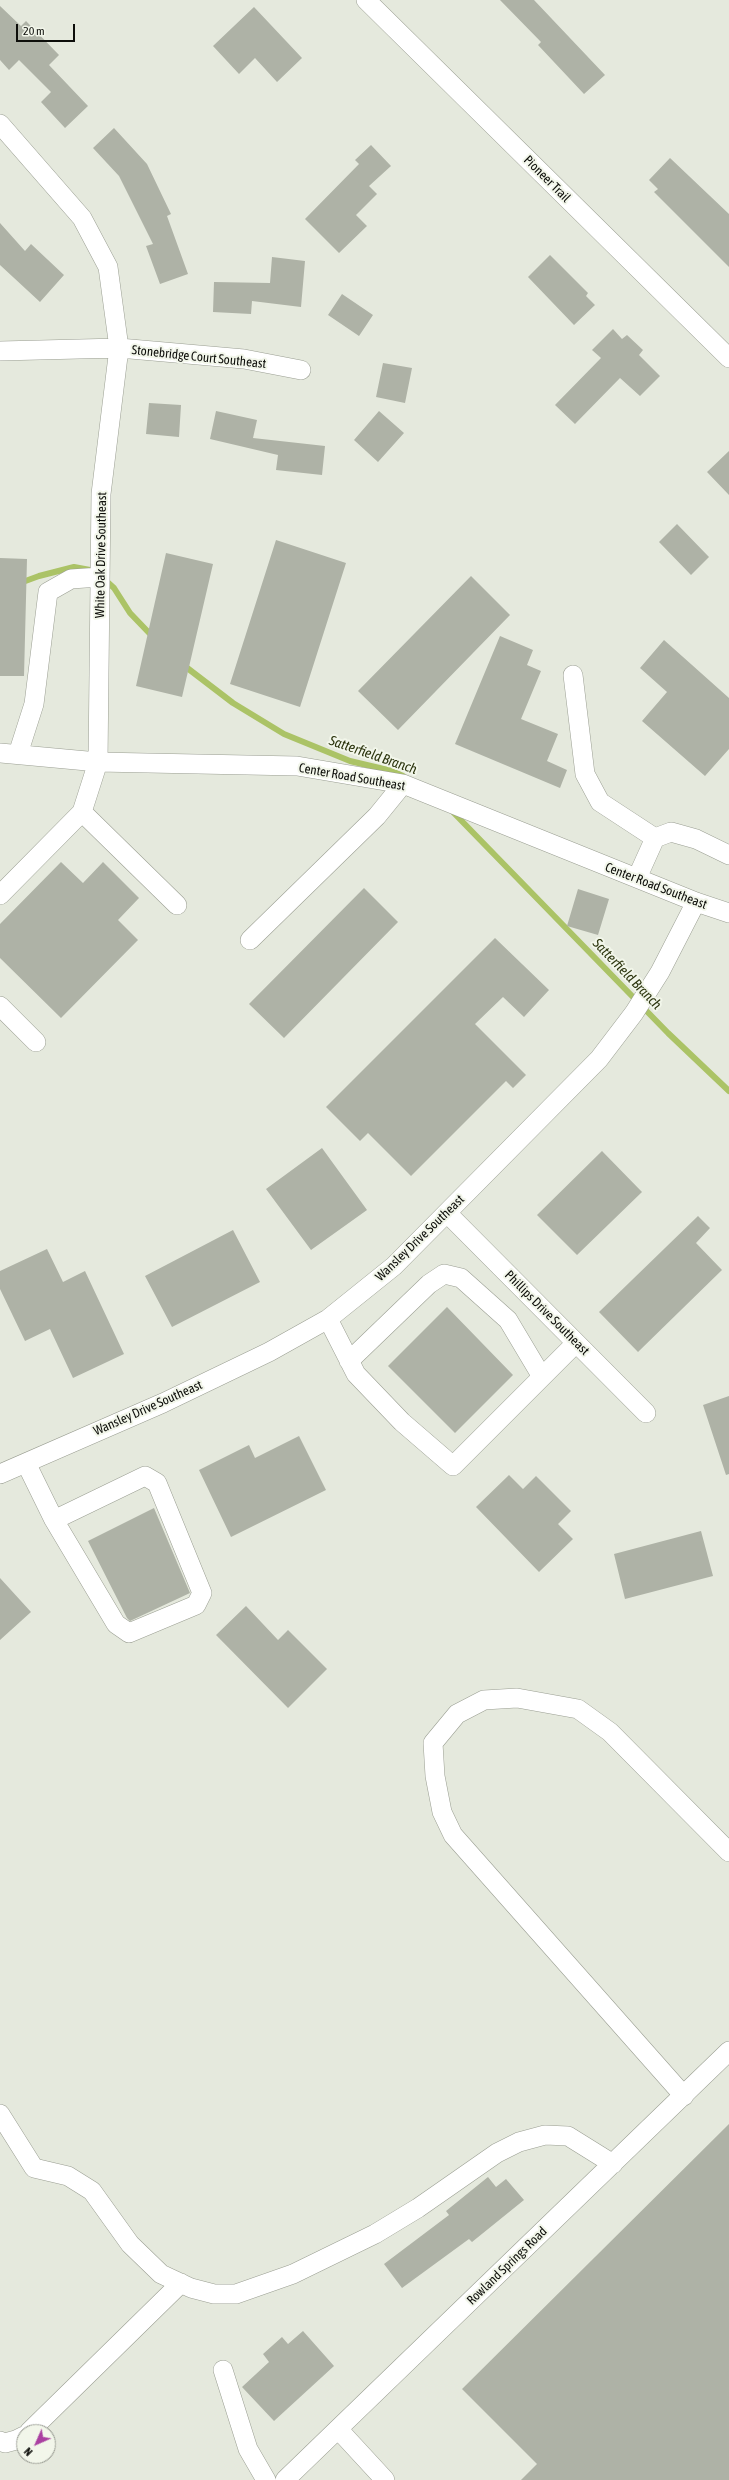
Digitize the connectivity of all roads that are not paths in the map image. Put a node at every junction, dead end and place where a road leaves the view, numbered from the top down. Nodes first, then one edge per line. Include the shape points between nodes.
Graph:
1 (366, 0) edge
2 (0, 124) edge
3 (120, 348) junction
4 (0, 351) edge
5 (729, 358) edge
6 (301, 370) dead end
7 (100, 578) junction
8 (573, 675) dead end
9 (9, 753) edge
10 (98, 762) junction
11 (403, 784) junction
12 (82, 812) junction
13 (655, 838) junction
14 (729, 855) edge
15 (637, 878) junction
16 (0, 896) edge
17 (696, 902) junction
18 (177, 905) dead end
19 (729, 913) edge
20 (250, 940) dead end
21 (0, 1006) edge
22 (36, 1042) dead end
23 (447, 1213) junction
24 (328, 1319) junction
25 (576, 1343) junction
26 (349, 1361) junction
27 (542, 1376) junction
28 (646, 1413) dead end
29 (26, 1463) junction
30 (0, 1474) edge
31 (54, 1520) junction
32 (729, 1852) edge
33 (729, 2051) edge
34 (684, 2096) junction
35 (0, 2114) edge
36 (613, 2164) junction
37 (181, 2283) junction
38 (223, 2370) dead end
39 (37, 2424) edge
40 (338, 2429) junction
41 (16, 2440) edge
42 (0, 2441) edge
43 (266, 2480) edge
44 (286, 2480) edge
45 (384, 2480) edge

1 - 5 street, Pioneer Trail
2 - 3 street, White Oak Drive Southeast via 82,218 108,267
3 - 4 street
3 - 6 street, Stonebridge Court Southeast via 244,359
3 - 7 street, White Oak Drive Southeast via 101,494
7 - 9 street via 71,579 48,592 34,704
7 - 10 street, White Oak Drive Southeast
8 - 13 street via 585,774 600,802
9 - 10 street, Center Road Southeast
10 - 11 street, Center Road Southeast via 297,766
10 - 12 street, White Oak Drive Southeast
11 - 15 street, Center Road Southeast
11 - 20 street via 377,816
12 - 16 street
12 - 18 street
13 - 14 street via 671,832 696,839
13 - 15 street
15 - 17 street, Center Road Southeast
17 - 19 street, Center Road Southeast
17 - 23 street, Wansley Drive Southeast via 660,972 599,1060
21 - 22 street
23 - 24 street, Wansley Drive Southeast via 394,1266
23 - 25 street, Phillips Drive Southeast
24 - 26 street
24 - 29 street, Wansley Drive Southeast via 269,1352 163,1403
25 - 27 street
25 - 28 street, Phillips Drive Southeast
26 - 27 street via 429,1284 444,1274 461,1278 508,1320
26 - 27 street via 356,1374 402,1422 453,1466
29 - 30 street, Wansley Drive Southeast
29 - 31 street
31 - 31 street via 116,1624 129,1633 196,1605 202,1593 157,1483 145,1476
32 - 34 street via 610,1732 578,1709 517,1698 484,1700 457,1714 433,1744 435,1776 442,1812 453,1835
33 - 34 street, Rowland Springs Road
34 - 36 street, Rowland Springs Road
35 - 37 street via 34,2168 68,2176 92,2191 130,2244 162,2274
36 - 37 street via 568,2136 545,2135 519,2142 497,2153 376,2234 293,2274 236,2294 214,2294
36 - 40 street, Rowland Springs Road
37 - 39 street
38 - 43 street via 248,2449
40 - 44 street, Rowland Springs Road
40 - 45 street
41 - 42 street via 5,2443

